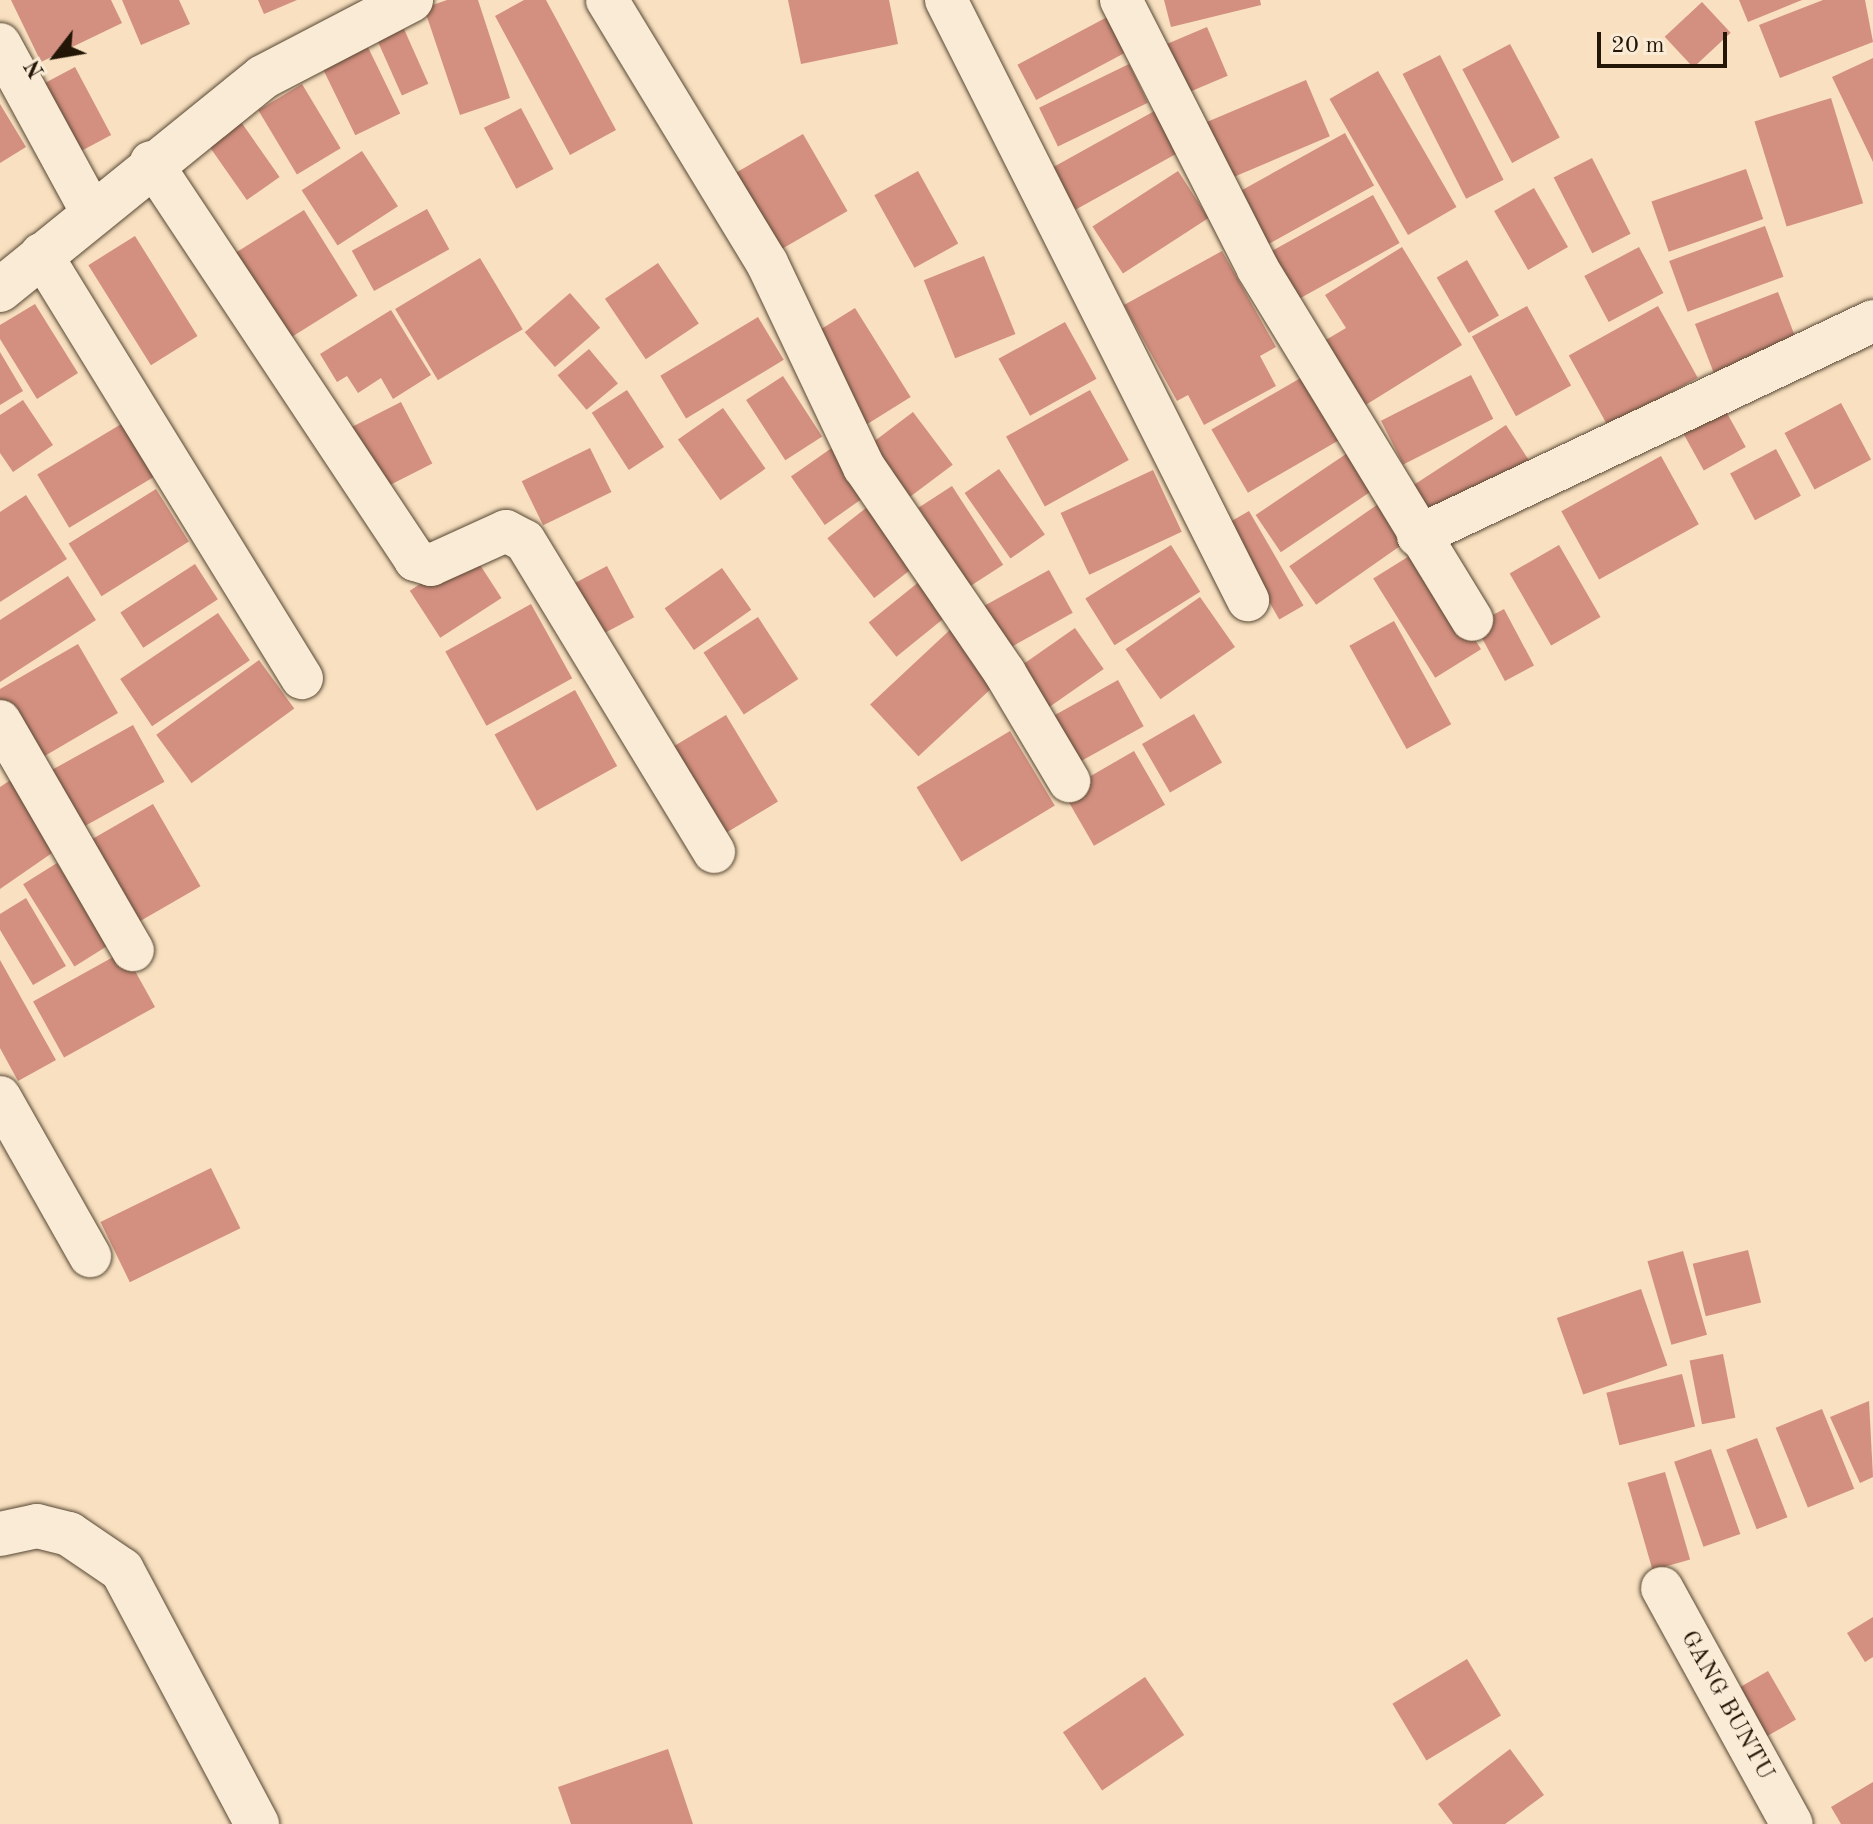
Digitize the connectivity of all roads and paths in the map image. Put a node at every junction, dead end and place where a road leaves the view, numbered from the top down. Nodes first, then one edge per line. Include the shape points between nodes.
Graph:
1 (411, 0) edge
2 (607, 0) edge
3 (946, 0) edge
4 (1121, 0) edge
5 (0, 44) edge
6 (151, 162) junction
7 (91, 211) junction
8 (41, 254) junction
9 (0, 290) edge
10 (1873, 321) edge
11 (1418, 536) junction
12 (1248, 600) dead end
13 (1472, 620) dead end
14 (302, 678) dead end
15 (0, 721) edge
16 (1069, 781) dead end
17 (714, 852) dead end
18 (133, 950) dead end
19 (0, 1097) edge
20 (90, 1256) dead end
21 (0, 1534) edge
22 (1662, 1588) dead end
23 (257, 1824) edge
24 (1792, 1824) edge

1 - 6 street via 263,77
2 - 16 street via 767,263 864,467 998,661
3 - 12 street
4 - 11 street via 1258,269
5 - 7 street
6 - 7 street
6 - 17 street via 415,560 431,565 506,531 525,541
7 - 8 street
8 - 9 street
8 - 14 street
10 - 11 street
11 - 13 street
15 - 18 street
19 - 20 street
21 - 23 street via 37,1526 69,1534 122,1570
22 - 24 street, GANG BUNTU

